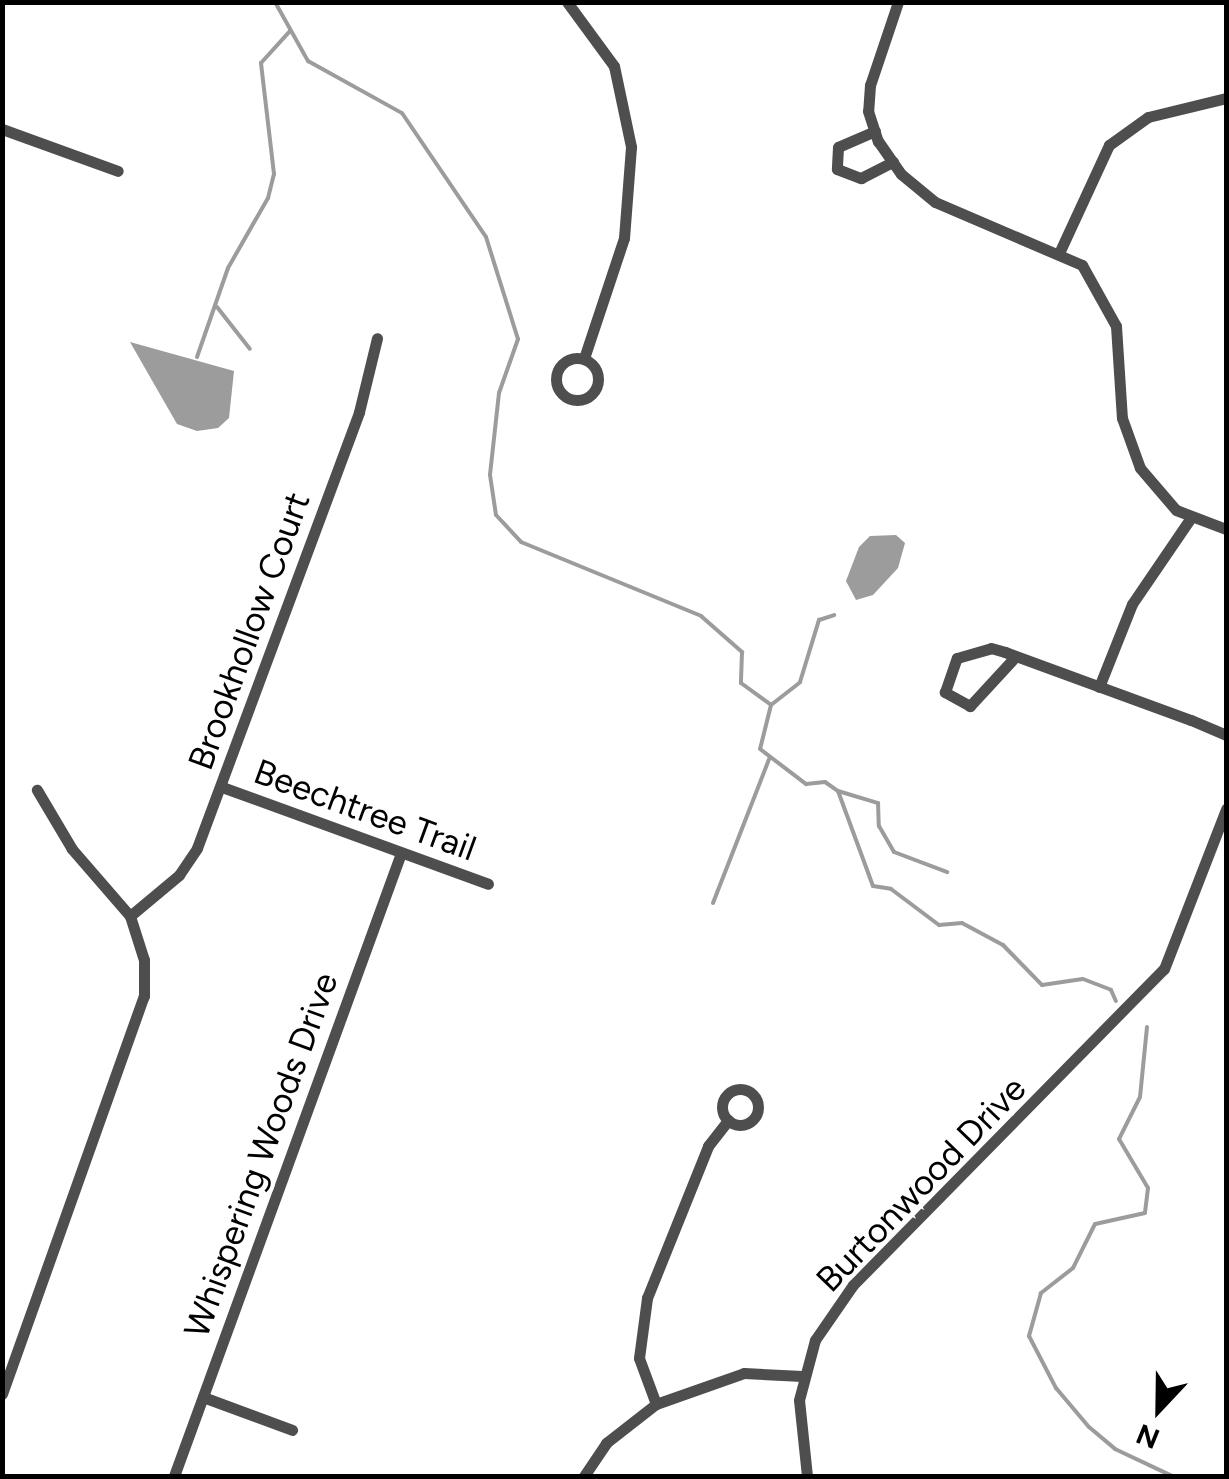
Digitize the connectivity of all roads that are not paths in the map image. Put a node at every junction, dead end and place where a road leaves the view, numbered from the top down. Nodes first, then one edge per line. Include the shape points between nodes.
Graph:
1 (567, 2) edge
2 (898, 2) edge
3 (1226, 98) edge
4 (2, 129) edge
5 (875, 131) junction
6 (892, 162) junction
7 (118, 171) dead end
8 (1060, 250) junction
9 (377, 338) dead end
10 (584, 355) dead end
11 (1190, 520) junction
12 (1226, 529) edge
13 (1015, 657) junction
14 (1099, 687) junction
15 (1226, 735) edge
16 (222, 787) junction
17 (37, 790) dead end
18 (1226, 809) edge
19 (400, 853) junction
20 (488, 884) dead end
21 (130, 916) junction
22 (728, 1120) dead end
23 (802, 1376) junction
24 (2, 1394) edge
25 (203, 1397) junction
26 (656, 1404) junction
27 (292, 1430) dead end
28 (174, 1476) edge
29 (584, 1476) edge
30 (807, 1476) edge

1 - 10 street via 614,66 631,146 624,238
2 - 5 street via 870,85
3 - 8 street via 1148,117 1109,145
4 - 7 street
5 - 6 street
5 - 6 street via 838,147 837,169 861,178
6 - 8 street via 935,202
8 - 11 street via 1100,286 1116,326 1122,418 1140,468 1154,491
9 - 16 street, Brookhollow Court via 359,412
11 - 12 street
11 - 14 street via 1132,604
13 - 13 street via 970,706 945,692 952,665 970,650 991,648
13 - 14 street
14 - 15 street
16 - 19 street, Beechtree Trail
16 - 21 street, Brookhollow Court via 188,862
17 - 21 street via 72,849
18 - 23 street, Burtonwood Drive via 1164,969 1127,1014 852,1285 815,1340
19 - 20 street, Beechtree Trail
19 - 25 street, Whispering Woods Drive
21 - 24 street via 144,960 142,1010
22 - 26 street via 708,1146 647,1298 639,1358
23 - 26 street via 744,1373
23 - 30 street, Burtonwood Drive
25 - 27 street
25 - 28 street, Whispering Woods Drive
26 - 29 street via 606,1443

